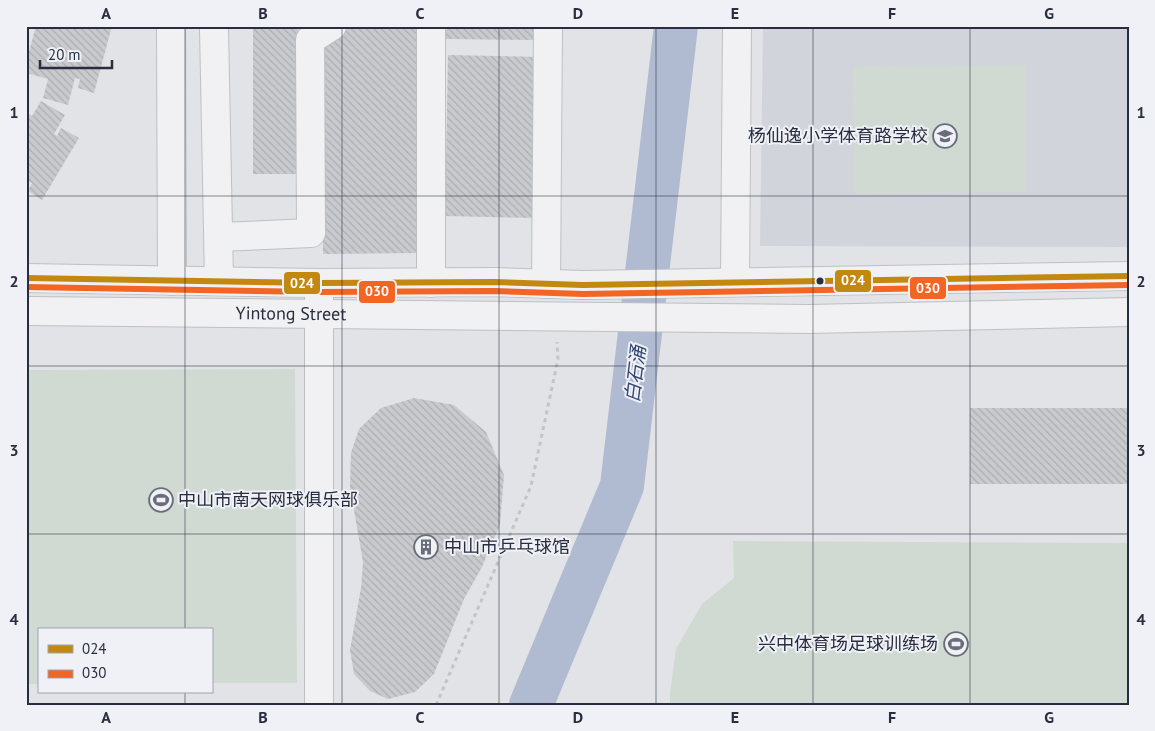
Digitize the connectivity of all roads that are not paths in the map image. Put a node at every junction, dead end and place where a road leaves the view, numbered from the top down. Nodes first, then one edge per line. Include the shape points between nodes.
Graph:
1 (332, 26) edge
2 (431, 26) edge
3 (548, 26) edge
4 (737, 26) edge
5 (215, 27) edge
6 (169, 28) edge
7 (219, 237) junction
8 (1129, 276) edge
9 (26, 278) edge
10 (172, 281) junction
11 (219, 282) junction
12 (725, 282) junction
13 (431, 283) junction
14 (319, 284) junction
15 (546, 284) junction
16 (26, 311) edge
17 (1129, 312) edge
18 (319, 314) junction
19 (319, 705) edge

1 - 7 street via 310,40 311,233
2 - 13 street
3 - 15 street
4 - 12 street
5 - 6 street via 193,34 182,34
5 - 7 street
6 - 10 street
7 - 11 street
8 - 12 street
9 - 10 street, Yintong Street
10 - 11 street, Yintong Street
11 - 14 street, Yintong Street
12 - 15 street, Yintong Street
13 - 14 street, Yintong Street
13 - 15 street, Yintong Street
14 - 18 street
16 - 18 street, Yintong Street
17 - 18 street, Yintong Street via 809,319
18 - 19 street

